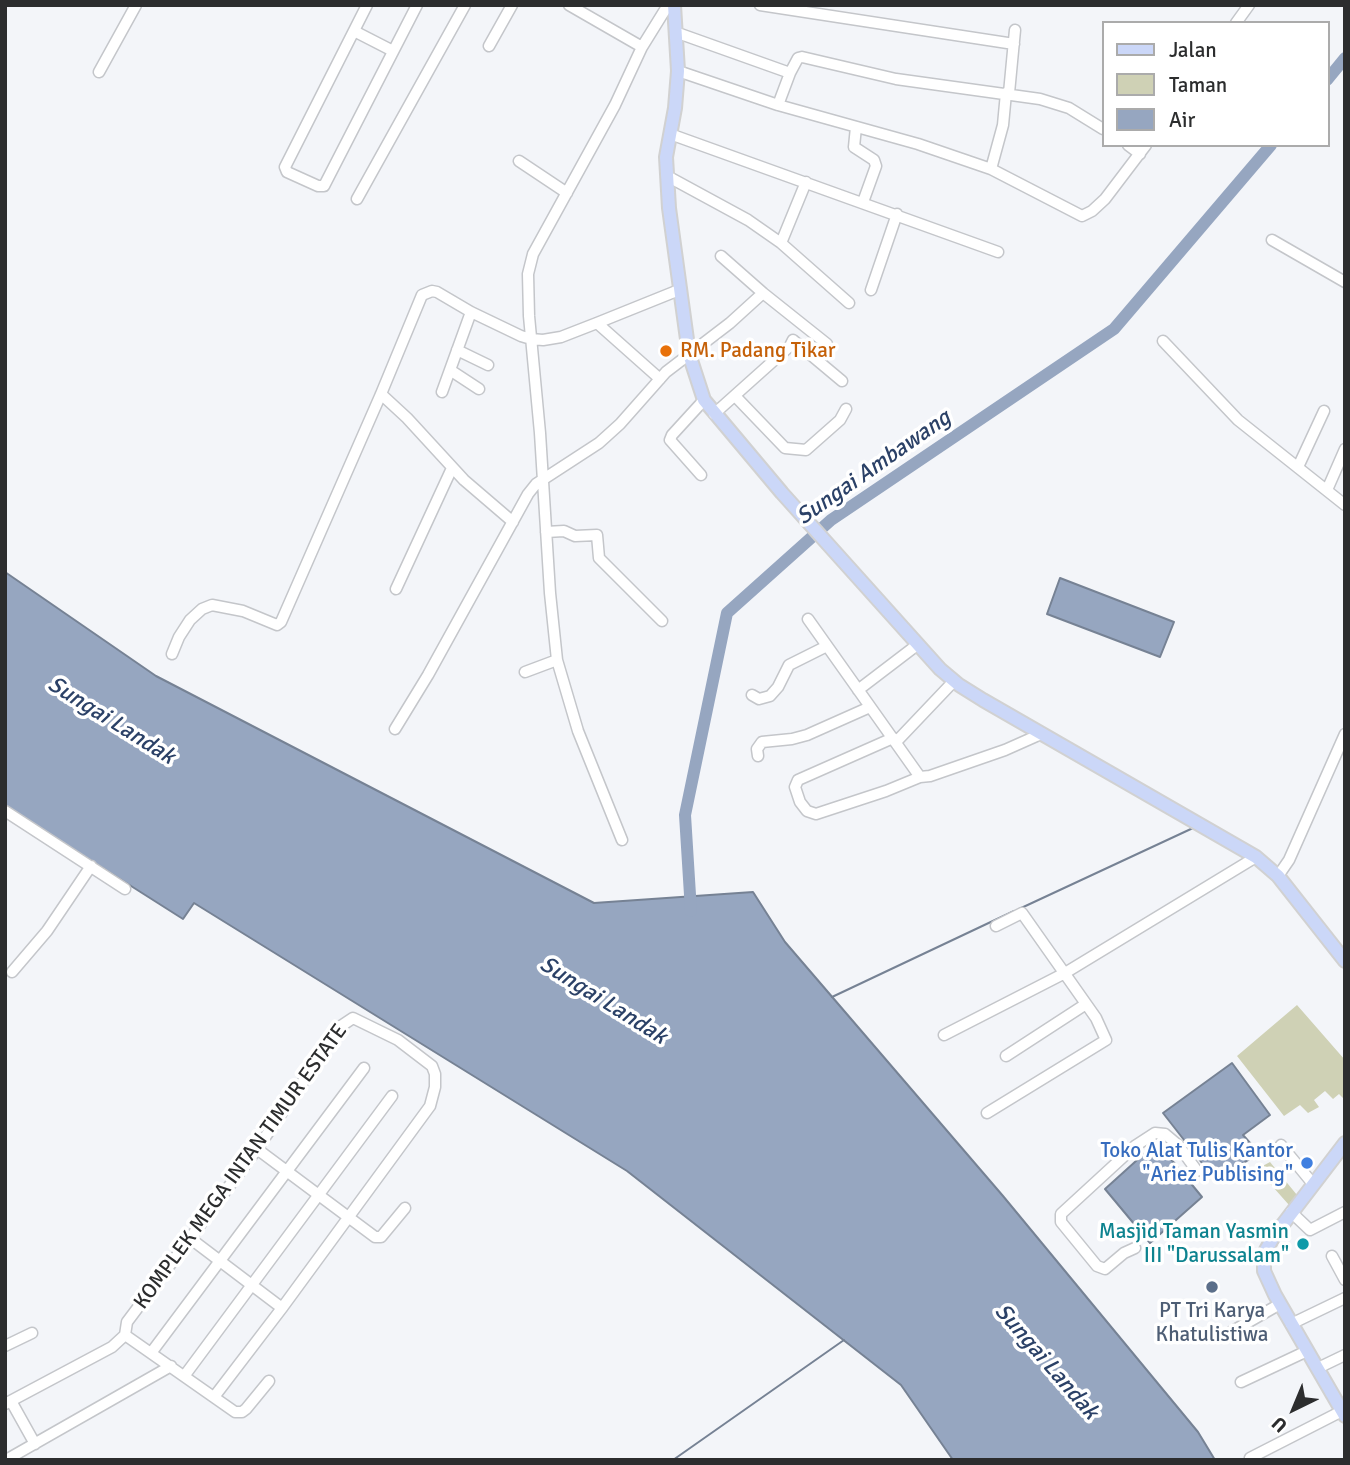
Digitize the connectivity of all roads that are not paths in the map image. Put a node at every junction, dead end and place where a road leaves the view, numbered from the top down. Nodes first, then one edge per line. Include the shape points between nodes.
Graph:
1 (136, 5) edge
2 (367, 5) edge
3 (417, 5) edge
4 (465, 5) edge
5 (512, 5) edge
6 (569, 5) edge
7 (668, 5) edge
8 (674, 5) edge
9 (760, 5) edge
10 (1249, 5) edge
11 (1237, 21) edge
12 (1015, 30) dead end
13 (354, 31) junction
14 (676, 32) junction
15 (1014, 44) junction
16 (489, 46) dead end
17 (642, 47) junction
18 (393, 51) junction
19 (678, 71) junction
20 (99, 72) dead end
21 (790, 72) junction
22 (1007, 93) junction
23 (778, 105) junction
24 (856, 127) junction
25 (1102, 128) edge
26 (670, 134) junction
27 (1143, 149) edge
28 (519, 161) dead end
29 (991, 169) junction
30 (667, 176) junction
31 (806, 182) junction
32 (567, 193) junction
33 (356, 199) dead end
34 (863, 202) junction
35 (897, 214) junction
36 (1272, 240) dead end
37 (781, 243) junction
38 (998, 252) dead end
39 (721, 256) dead end
40 (1345, 282) edge
41 (679, 290) junction
42 (871, 290) dead end
43 (763, 293) junction
44 (849, 303) dead end
45 (471, 312) junction
46 (597, 323) junction
47 (531, 339) junction
48 (1163, 341) dead end
49 (827, 344) dead end
50 (457, 350) junction
51 (689, 354) junction
52 (488, 365) dead end
53 (450, 370) junction
54 (660, 379) junction
55 (842, 381) dead end
56 (479, 389) dead end
57 (442, 392) dead end
58 (381, 394) junction
59 (735, 396) junction
60 (704, 400) junction
61 (846, 409) dead end
62 (1324, 411) dead end
63 (714, 414) junction
64 (1345, 449) edge
65 (1298, 467) junction
66 (452, 468) junction
67 (701, 475) dead end
68 (543, 479) junction
69 (1327, 490) junction
70 (1345, 505) edge
71 (513, 522) junction
72 (547, 532) junction
73 (396, 589) dead end
74 (808, 620) dead end
75 (662, 621) dead end
76 (918, 645) junction
77 (827, 646) junction
78 (172, 654) dead end
79 (557, 660) junction
80 (525, 672) dead end
81 (954, 681) junction
82 (858, 690) junction
83 (752, 695) dead end
84 (870, 706) junction
85 (395, 729) dead end
86 (1041, 734) junction
87 (1345, 734) edge
88 (894, 740) junction
89 (758, 756) dead end
90 (919, 777) junction
91 (5, 811) edge
92 (622, 840) dead end
93 (1256, 858) junction
94 (91, 866) junction
95 (1278, 876) junction
96 (125, 889) dead end
97 (996, 926) dead end
98 (1340, 944) edge
99 (1345, 961) edge
100 (12, 972) dead end
101 (1065, 973) junction
102 (1086, 1004) junction
103 (944, 1035) dead end
104 (1006, 1056) dead end
105 (364, 1068) dead end
106 (393, 1096) dead end
107 (987, 1113) dead end
108 (1345, 1143) edge
109 (1281, 1145) dead end
110 (257, 1149) junction
111 (1197, 1171) dead end
112 (288, 1172) junction
113 (1313, 1184) junction
114 (320, 1196) junction
115 (405, 1208) dead end
116 (1291, 1212) junction
117 (1345, 1212) edge
118 (349, 1217) junction
119 (191, 1239) junction
120 (1135, 1248) dead end
121 (1332, 1256) dead end
122 (220, 1262) junction
123 (1345, 1280) edge
124 (252, 1286) junction
125 (1345, 1298) edge
126 (1280, 1304) junction
127 (282, 1308) junction
128 (1291, 1324) junction
129 (32, 1332) dead end
130 (1231, 1332) dead end
131 (125, 1335) junction
132 (5, 1346) edge
133 (1307, 1350) junction
134 (151, 1353) junction
135 (1345, 1355) edge
136 (171, 1366) junction
137 (1318, 1368) junction
138 (185, 1376) junction
139 (269, 1381) dead end
140 (1241, 1382) dead end
141 (214, 1397) junction
142 (8, 1402) edge
143 (1343, 1408) edge
144 (34, 1444) junction
145 (1250, 1458) dead end
146 (6, 1460) edge

1 - 20 street
2 - 13 street
3 - 18 street
4 - 33 street
5 - 16 street
6 - 17 street
7 - 17 street
8 - 14 main road
9 - 15 street
10 - 11 street
12 - 15 street
13 - 18 street
13 - 18 street via 285,167 287,172 318,186 326,184
14 - 19 main road
14 - 21 street
15 - 22 street
17 - 32 street
19 - 23 street
19 - 26 main road
21 - 22 street via 802,57 896,79
21 - 23 street
22 - 25 street via 1069,108
22 - 29 street
23 - 24 street
24 - 29 street
24 - 34 street via 854,148 876,166
26 - 30 main road
26 - 31 street
27 - 29 street via 1105,200 1082,216
28 - 32 street
30 - 37 street
30 - 41 main road
31 - 34 street
31 - 37 street
32 - 47 street via 529,263
34 - 35 street
35 - 38 street
35 - 42 street
36 - 40 street
37 - 44 street
39 - 43 street
41 - 46 street
41 - 51 main road
43 - 49 street
43 - 51 street
45 - 47 street
45 - 50 street
45 - 58 street via 437,292 422,295
46 - 47 street via 553,339
46 - 54 street
47 - 68 street
48 - 65 street via 1223,406
50 - 52 street
50 - 53 street
51 - 54 street
51 - 60 main road
53 - 56 street
53 - 57 street
54 - 68 street via 586,454
55 - 59 street via 793,340
58 - 66 street
58 - 78 street via 281,622 277,625 243,611 212,606 201,609
59 - 61 street via 785,448 806,450
59 - 63 street
60 - 63 main road
60 - 67 street via 670,440
62 - 65 street
63 - 76 main road
64 - 69 street
65 - 69 street
66 - 71 street
66 - 73 street
68 - 71 street via 533,487
68 - 72 street
69 - 70 street
71 - 85 street
72 - 75 street via 597,535 599,558
72 - 79 street
74 - 77 street
76 - 81 main road
76 - 82 street
77 - 82 street
77 - 83 street via 789,665 770,696 759,699
79 - 80 street
79 - 92 street via 578,731
81 - 86 main road
81 - 88 street
82 - 84 street
84 - 88 street
84 - 89 street via 807,735 762,742
86 - 90 street
86 - 93 main road
87 - 95 street
88 - 90 street
88 - 90 street via 798,780 795,787 807,811 816,814
91 - 94 street
93 - 95 main road
93 - 101 street
94 - 96 street
94 - 100 street via 47,931
95 - 98 main road
97 - 101 street via 1021,913
98 - 99 main road
101 - 102 street
101 - 103 street
102 - 104 street
102 - 107 street via 1105,1042
105 - 112 street
106 - 114 street
108 - 113 main road
109 - 113 street
110 - 112 street
110 - 118 street, KOMPLEK MEGA INTAN TIMUR ESTATE via 349,1019 398,1040 435,1074 430,1106
110 - 119 street, KOMPLEK MEGA INTAN TIMUR ESTATE
111 - 120 street via 1165,1133 1155,1133 1061,1214 1061,1222 1097,1266 1105,1269
112 - 114 street
112 - 122 street
113 - 116 main road
114 - 118 street
114 - 124 street
115 - 118 street via 379,1238
116 - 117 street via 1310,1230
116 - 126 main road via 1266,1250 1264,1264
118 - 127 street
119 - 122 street
119 - 131 street, KOMPLEK MEGA INTAN TIMUR ESTATE via 127,1322
121 - 123 street
122 - 124 street
122 - 134 street
124 - 127 street
124 - 138 street
125 - 128 street
126 - 128 main road
126 - 130 street
127 - 141 street
128 - 133 main road
129 - 132 street
131 - 134 street
131 - 142 street via 112,1347
133 - 137 main road
133 - 140 street
134 - 136 street
135 - 137 street
136 - 138 street
136 - 144 street
137 - 143 main road
138 - 141 street
139 - 141 street via 242,1412
142 - 144 street
143 - 145 street
144 - 146 street

